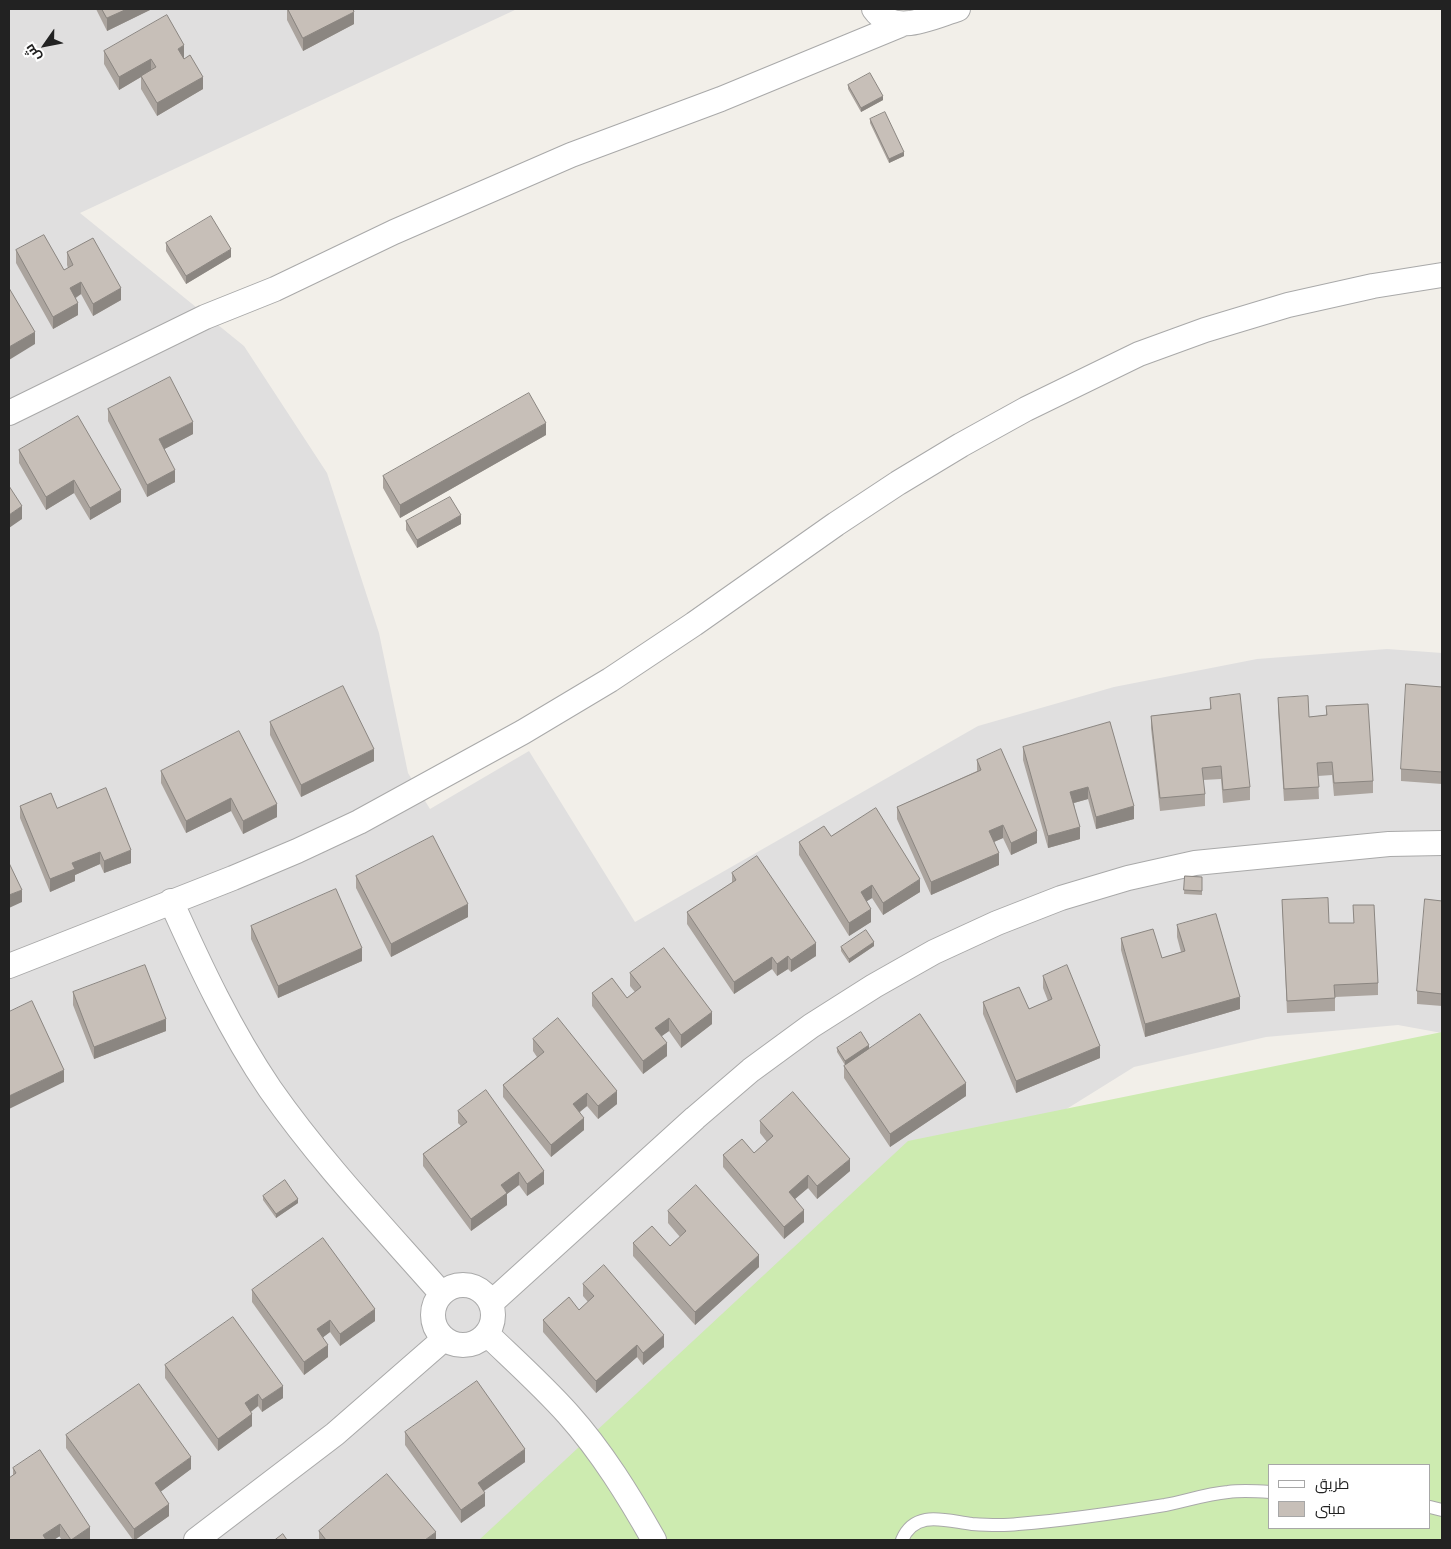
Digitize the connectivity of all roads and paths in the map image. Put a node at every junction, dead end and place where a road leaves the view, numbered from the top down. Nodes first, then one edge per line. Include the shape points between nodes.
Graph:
1 (874, 9) edge
2 (958, 9) edge
3 (903, 24) junction
4 (1442, 275) edge
5 (9, 413) edge
6 (1442, 843) edge
7 (171, 901) junction
8 (9, 966) edge
9 (442, 1293) junction
10 (490, 1303) junction
11 (487, 1334) junction
12 (444, 1339) junction
13 (1268, 1492) edge
14 (196, 1540) edge
15 (654, 1540) edge
16 (902, 1540) edge

1 - 3 street via 884,18
2 - 3 street
3 - 5 street via 721,99 571,155 394,232 275,289 205,317
4 - 7 street via 1288,305 1139,354 1085,380 1010,418 898,483 610,680 523,732 359,822 297,851
6 - 10 street via 1389,844 1195,863 1061,898 934,952 811,1026 752,1070
7 - 8 street
7 - 9 street via 216,997 270,1088 315,1148
9 - 10 street via 449,1288 468,1285 478,1289
9 - 12 street via 434,1304 432,1317 436,1330
10 - 11 street via 493,1314
11 - 12 street via 472,1344 462,1346
11 - 15 street via 568,1415 603,1458
12 - 14 street via 335,1434
13 - 16 lane via 1230,1491 1095,1516 1018,1524 984,1525 936,1518 913,1525

